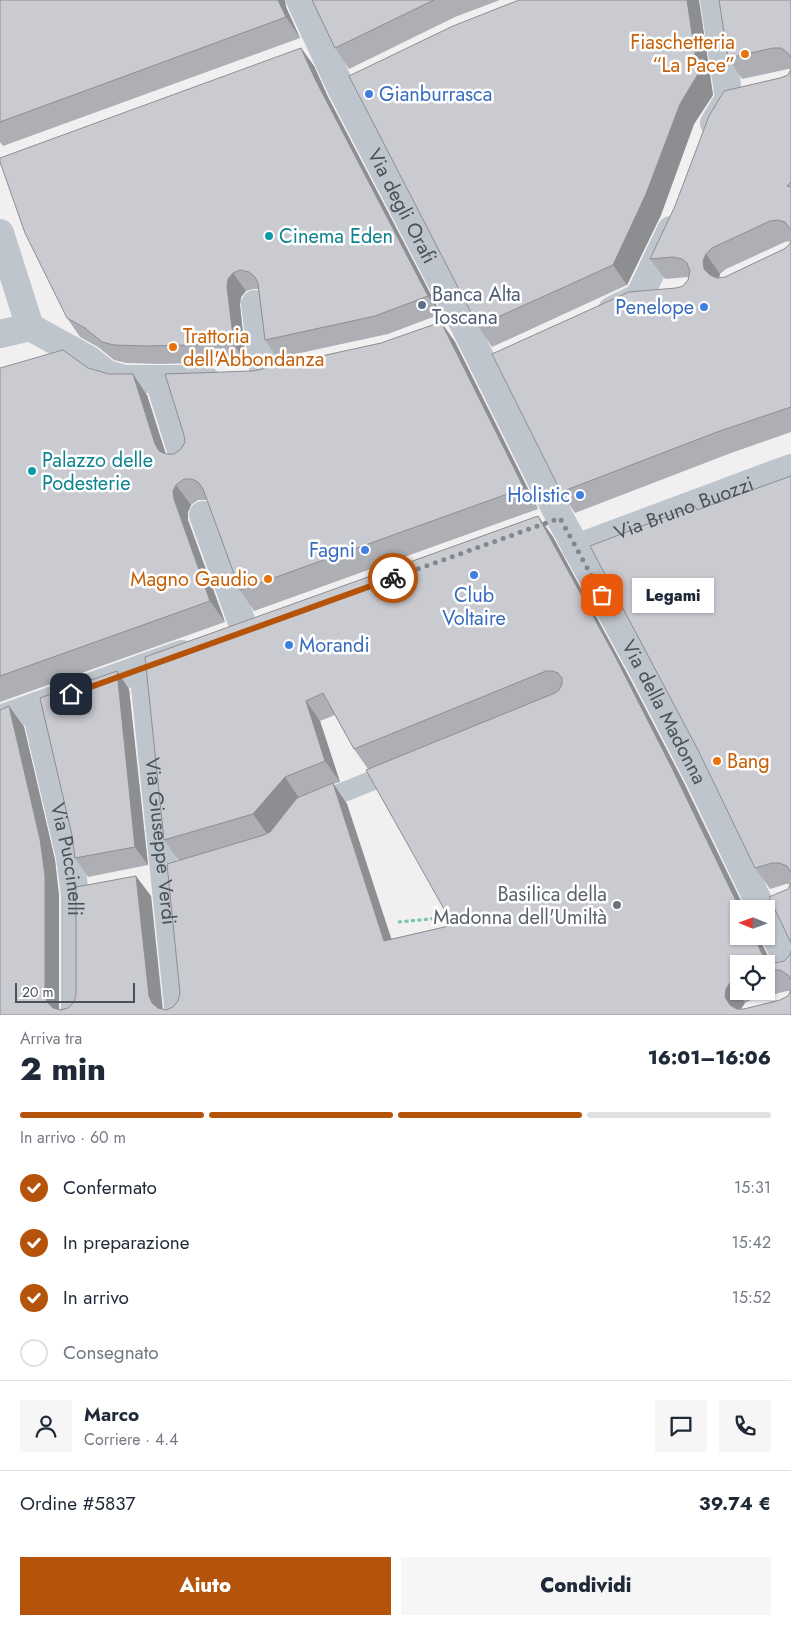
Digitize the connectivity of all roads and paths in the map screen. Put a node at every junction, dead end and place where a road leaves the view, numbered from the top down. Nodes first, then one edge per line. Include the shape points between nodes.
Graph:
1 (300, 0) edge
2 (714, 0) edge
3 (367, 78) edge
4 (342, 90) junction
5 (756, 91) edge
6 (729, 98) junction
7 (702, 148) edge
8 (682, 203) edge
9 (0, 233) edge
10 (669, 294) edge
11 (639, 298) junction
12 (256, 304) edge
13 (594, 318) edge
14 (463, 323) junction
15 (30, 327) junction
16 (437, 333) edge
17 (0, 334) edge
18 (292, 371) edge
19 (264, 377) junction
20 (159, 380) junction
21 (184, 460) edge
22 (791, 468) edge
23 (203, 515) edge
24 (550, 521) joint
25 (576, 548) junction
26 (143, 668) junction
27 (35, 707) junction
28 (0, 720) edge
29 (412, 765) edge
30 (298, 816) edge
31 (763, 900) edge
32 (460, 910) edge
33 (398, 922) dead end
34 (775, 927) edge
35 (791, 968) edge
36 (75, 1015) edge
37 (179, 1015) edge

1 - 4 street, Via degli Orafi via 311,51
2 - 6 street
3 - 4 street
4 - 14 street, Via degli Orafi
5 - 6 street
6 - 7 street
8 - 11 street
9 - 15 street
10 - 11 street
11 - 13 street
12 - 19 street
14 - 16 street
14 - 24 street, Via degli Orafi via 494,363
15 - 17 street
15 - 20 street via 88,359 107,374 124,379
18 - 19 street
19 - 20 street
20 - 21 street
22 - 25 street, Via Bruno Buozzi
23 - 26 street via 236,635
24 - 25 street, Via della Madonna
25 - 31 street, Via della Madonna
26 - 27 street
26 - 37 street, Via Giuseppe Verdi
27 - 28 street
27 - 36 street, Via Puccinelli via 70,857 86,892
29 - 30 lane via 304,809
32 - 33 path via 430,920
34 - 35 street, Via della Madonna

